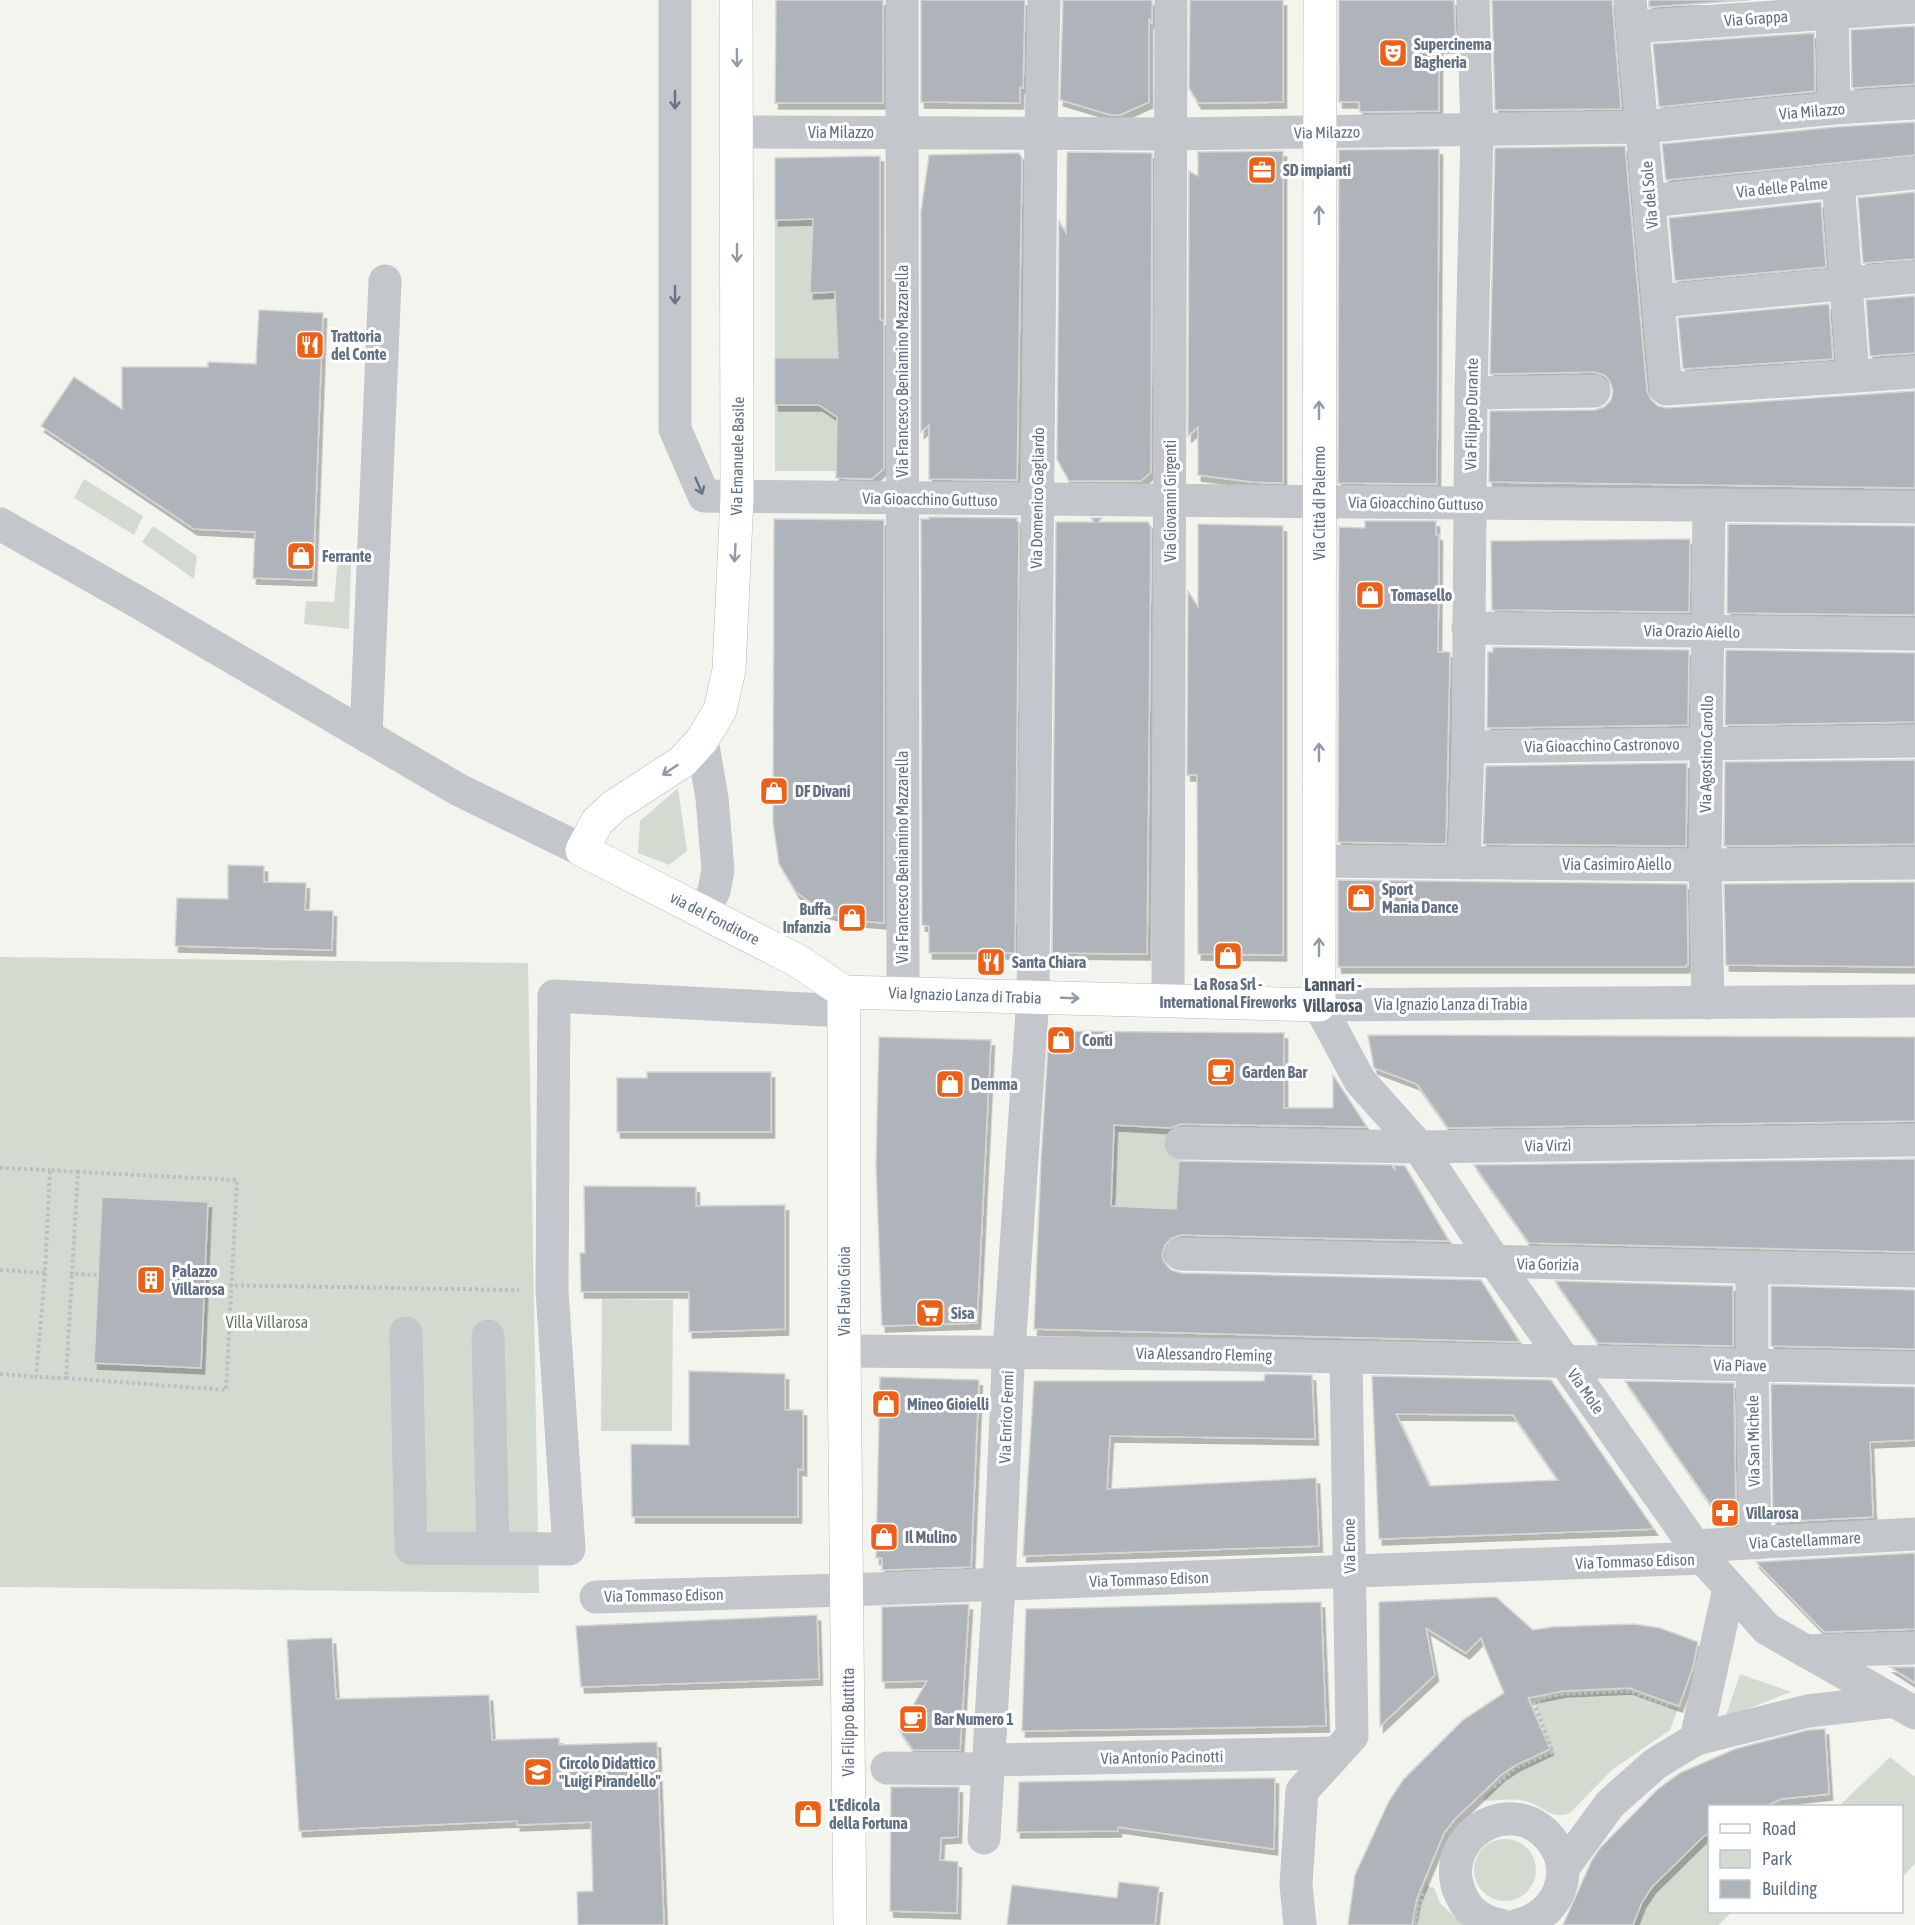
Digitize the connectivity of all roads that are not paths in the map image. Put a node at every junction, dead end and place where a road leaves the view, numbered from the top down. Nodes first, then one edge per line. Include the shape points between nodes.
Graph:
1 (675, 0) edge
2 (736, 0) edge
3 (902, 0) edge
4 (1044, 0) edge
5 (1171, 0) edge
6 (1320, 0) edge
7 (1473, 0) edge
8 (1915, 7) edge
9 (1833, 12) junction
10 (1631, 13) edge
11 (1915, 103) edge
12 (1834, 108) junction
13 (1643, 127) junction
14 (1477, 130) junction
15 (737, 132) junction
16 (902, 132) junction
17 (1041, 132) junction
18 (1320, 133) junction
19 (1170, 134) junction
20 (1915, 173) edge
21 (1838, 181) junction
22 (1649, 201) junction
23 (1915, 277) edge
24 (385, 281) dead end
25 (1845, 284) junction
26 (1659, 301) junction
27 (1915, 372) edge
28 (1853, 376) junction
29 (1594, 390) dead end
30 (1471, 393) junction
31 (737, 497) junction
32 (902, 498) junction
33 (1036, 500) junction
34 (1170, 501) junction
35 (1319, 502) junction
36 (1470, 503) junction
37 (1709, 505) junction
38 (1915, 507) edge
39 (0, 524) edge
40 (1468, 628) junction
41 (1708, 631) junction
42 (1915, 634) edge
43 (366, 735) junction
44 (702, 740) junction
45 (1915, 741) edge
46 (1707, 744) junction
47 (1468, 747) junction
48 (582, 850) junction
49 (1319, 861) junction
50 (1464, 863) junction
51 (1915, 863) edge
52 (1705, 864) junction
53 (704, 912) junction
54 (903, 993) junction
55 (1033, 997) junction
56 (844, 1001) junction
57 (1168, 1001) junction
58 (1915, 1001) edge
59 (1708, 1002) junction
60 (1319, 1005) junction
61 (1915, 1140) edge
62 (1181, 1143) dead end
63 (1419, 1147) junction
64 (1181, 1254) dead end
65 (1496, 1262) junction
66 (1752, 1268) junction
67 (1915, 1270) edge
68 (406, 1333) dead end
69 (488, 1336) dead end
70 (844, 1351) junction
71 (1009, 1352) junction
72 (1346, 1357) junction
73 (1565, 1361) junction
74 (1752, 1366) junction
75 (1915, 1368) edge
76 (1915, 1534) edge
77 (1755, 1543) junction
78 (493, 1549) junction
79 (1699, 1552) junction
80 (1350, 1571) junction
81 (999, 1584) junction
82 (1729, 1588) junction
83 (847, 1590) junction
84 (596, 1597) dead end
85 (1915, 1648) edge
86 (1805, 1651) junction
87 (1904, 1707) edge
88 (1699, 1728) junction
89 (1344, 1744) junction
90 (988, 1764) junction
91 (887, 1768) dead end
92 (984, 1838) dead end
93 (1563, 1868) junction
94 (850, 1925) edge
95 (1300, 1925) edge
96 (1501, 1925) edge
97 (1518, 1925) edge

1 -> 31 street, Via Gioacchino Guttuso via 675,429 704,496
2 -> 15 main road, Via Emanuele Basile
3 - 16 street, Via Francesco Beniamino Mazzarella
4 - 17 street, Via Domenico Gagliardo
5 - 19 street, Via Giovanni Girgenti
6 - 18 main road, Via Città di Palermo
7 - 14 street, Via Filippo Durante
8 - 9 street, Via Grappa
9 - 10 street, Via Grappa
9 - 12 street
10 - 13 street, Via del Sole
11 - 12 street, Via Milazzo
12 - 13 street, Via Milazzo
13 - 14 street, Via Milazzo
13 - 22 street, Via del Sole
14 - 18 street, Via Milazzo
14 - 30 street, Via Filippo Durante
15 - 16 street, Via Milazzo
15 -> 31 main road, Via Emanuele Basile
16 - 17 street, Via Milazzo
16 - 32 street, Via Francesco Beniamino Mazzarella
17 - 19 street, Via Milazzo
17 - 33 street, Via Domenico Gagliardo
18 - 19 street, Via Milazzo
35 -> 18 main road, Via Città di Palermo
19 - 34 street, Via Giovanni Girgenti
20 - 21 street, Via delle Palme
21 - 22 street, Via delle Palme
21 - 25 street
22 - 26 street, Via del Sole
23 - 25 street
24 - 43 street
25 - 26 street
25 - 28 street
26 - 28 street, Via del Sole via 1666,389
27 - 28 street
29 - 30 street
30 - 36 street, Via Filippo Durante
31 - 32 street, Via Gioacchino Guttuso
31 -> 44 main road, Via Emanuele Basile via 729,670 720,710
32 - 33 street, Via Gioacchino Guttuso
32 - 54 street, Via Francesco Beniamino Mazzarella
33 - 34 street, Via Gioacchino Guttuso
33 - 55 street, Via Domenico Gagliardo
34 - 35 street, Via Gioacchino Guttuso
34 - 57 street, Via Giovanni Girgenti
35 - 36 street, Via Gioacchino Guttuso
49 -> 35 main road, Via Città di Palermo
36 - 37 street, Via Gioacchino Guttuso
36 - 40 street, Via Filippo Durante
37 - 38 street, Via Gioacchino Guttuso
37 - 41 street, Via Agostino Carollo
39 - 43 street
40 - 41 street, Via Orazio Aiello
40 - 47 street, Via Filippo Durante
41 - 42 street, Via Orazio Aiello
41 - 46 street, Via Agostino Carollo
43 - 48 street via 459,790
44 -> 48 main road, Via Emanuele Basile via 682,762 597,822
44 - 53 street via 718,870
45 - 46 street, Via Gioacchino Castronovo
46 - 47 street, Via Gioacchino Castronovo
46 - 52 street, Via Agostino Carollo
47 - 50 street, Via Filippo Durante
48 - 53 main road, via del Fonditore
49 - 50 street, Via Casimiro Aiello
60 -> 49 main road, Via Città di Palermo
50 - 52 street, Via Casimiro Aiello
51 - 52 street, Via Casimiro Aiello
52 - 59 street, Via Agostino Carollo
53 - 56 main road, via del Fonditore via 798,962
54 - 55 main road, Via Ignazio Lanza di Trabia
54 - 56 main road, Via Ignazio Lanza di Trabia
55 -> 57 main road, Via Ignazio Lanza di Trabia
55 - 71 street, Via Enrico Fermi
56 - 70 main road, Via Flavio Gioia
56 - 78 street via 554,996 552,1290 569,1549
57 - 60 main road, Via Ignazio Lanza di Trabia
58 - 59 street, Via Ignazio Lanza di Trabia
59 - 60 street, Via Ignazio Lanza di Trabia
60 - 63 street, Via Mole via 1360,1081
61 - 63 street, Via Virzì
62 - 63 street, Via Virzì
63 - 65 street, Via Mole
64 - 65 street, Via Gorizia
65 - 66 street, Via Gorizia
65 - 73 street, Via Mole
66 - 67 street, Via Gorizia
66 - 74 street, Via San Michele
68 - 78 street via 411,1548
69 - 78 street
70 - 71 street, Via Alessandro Fleming
70 - 83 main road, Via Flavio Gioia
71 - 72 street, Via Alessandro Fleming
71 - 81 street, Via Enrico Fermi
72 - 73 street, Via Alessandro Fleming
72 - 80 street, Via Erone
73 - 74 street, Via Piave
73 - 79 street, Via Mole
74 - 75 street, Via Piave
74 - 77 street, Via San Michele
76 - 77 street, Via Castellammare
77 - 79 street, Via Castellammare
79 - 80 street, Via Tommaso Edison
79 - 82 street, Via Mole
80 - 81 street, Via Tommaso Edison
80 - 89 street, Via Erone
81 - 83 street, Via Tommaso Edison
81 - 90 street, Via Enrico Fermi
82 - 86 street, Via Mole via 1767,1629
82 - 88 street
83 - 84 street, Via Tommaso Edison
83 - 94 main road, Via Filippo Buttitta
85 - 86 street
86 - 87 street, Via Mole
87 - 88 street via 1808,1711
88 - 93 street via 1610,1804
89 - 90 street, Via Antonio Pacinotti
89 - 95 street via 1302,1791 1296,1885
90 - 91 street, Via Antonio Pacinotti
90 - 92 street, Via Enrico Fermi
93 - 96 street via 1548,1835 1533,1824 1515,1819 1496,1820 1479,1827 1457,1857 1458,1892 1480,1918
93 - 97 street via 1556,1901 1544,1914

